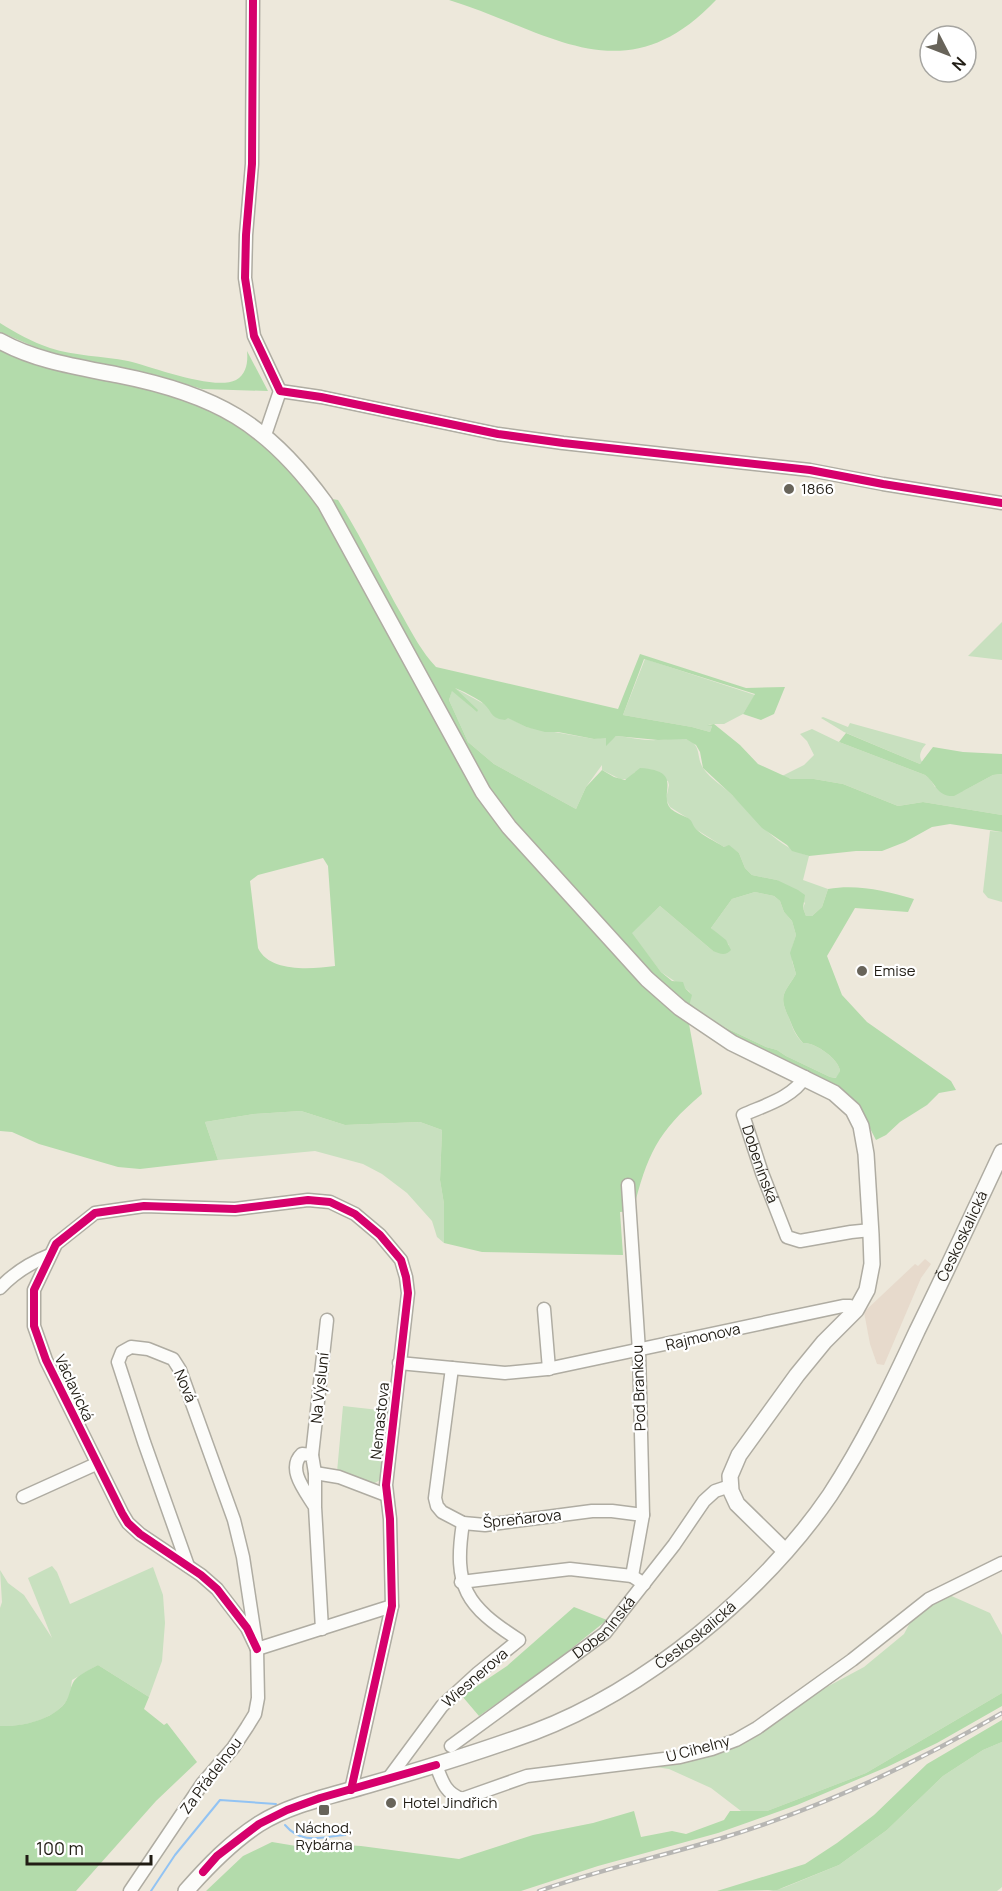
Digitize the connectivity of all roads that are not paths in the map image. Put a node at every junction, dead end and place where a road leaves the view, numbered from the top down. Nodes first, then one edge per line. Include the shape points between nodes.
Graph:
1 (253, 0) edge
2 (0, 341) edge
3 (280, 391) junction
4 (265, 435) junction
5 (1002, 503) edge
6 (805, 1077) junction
7 (1002, 1152) edge
8 (628, 1185) dead end
9 (214, 1209) joint
10 (871, 1230) junction
11 (50, 1255) junction
12 (0, 1288) edge
13 (544, 1309) dead end
14 (856, 1310) junction
15 (327, 1320) dead end
16 (639, 1351) junction
17 (399, 1363) junction
18 (452, 1368) junction
19 (549, 1369) junction
20 (312, 1455) junction
21 (96, 1464) junction
22 (315, 1473) junction
23 (730, 1486) junction
24 (386, 1496) junction
25 (23, 1497) dead end
26 (315, 1507) junction
27 (643, 1515) junction
28 (463, 1523) junction
29 (785, 1551) junction
30 (1002, 1563) edge
31 (188, 1566) junction
32 (632, 1576) junction
33 (462, 1582) junction
34 (644, 1584) junction
35 (392, 1606) junction
36 (322, 1629) junction
37 (257, 1649) junction
38 (452, 1746) dead end
39 (436, 1765) junction
40 (388, 1779) junction
41 (351, 1790) junction
42 (130, 1891) edge
43 (186, 1891) edge

1 - 3 street via 252,164 245,278 254,336
2 - 4 main road via 46,360 153,382 199,396
3 - 4 street
3 - 5 street via 498,434 810,470
4 - 6 main road via 294,463 325,503 483,792 509,827 667,998 732,1042
6 - 10 main road via 845,1101 858,1117 865,1143
6 - 10 street, Dobenínská via 788,1095 743,1115 787,1237 800,1241
7 - 29 main road, Českoskalická via 881,1407 828,1497
8 - 16 street, Pod Brankou
9 - 11 street, Václavická via 144,1206 95,1213 56,1244
9 - 17 street, Nemastova via 308,1200 330,1202 355,1214 401,1260 408,1293
10 - 14 main road via 870,1280
11 - 12 street, Václavická
11 - 21 street, Václavická via 34,1290 34,1326
13 - 19 street
14 - 16 street, Rajmonova via 843,1306
14 - 23 main road via 807,1363 739,1455 731,1470
15 - 20 street, Na Výsluní
16 - 19 street, Rajmonova
16 - 27 street, Pod Brankou
17 - 18 street, Rajmonova
17 - 24 street, Nemastova
18 - 19 street, Rajmonova via 505,1372
18 - 28 street, Špreňarova via 435,1498 442,1512
20 - 22 street, Na Výsluní
20 - 26 street, Na Výsluní via 302,1454 298,1458 296,1472
21 - 25 street
21 - 31 street, Václavická via 128,1523
22 - 24 street via 339,1477
22 - 26 street, Na Výsluní
23 - 29 main road via 741,1509
23 - 34 street, Dobenínská via 715,1491 704,1501
24 - 35 street, Nemastova
26 - 36 street, Na Výsluní
27 - 28 street, Špreňarova via 592,1511 484,1525
27 - 32 street, Pod Brankou
28 - 33 street via 459,1551
29 - 39 main road, Českoskalická via 719,1617 598,1702 538,1730
30 - 39 street, U Cihelny via 929,1599 757,1728 712,1749 680,1757 527,1776 462,1799 445,1789
31 - 37 street, Václavická via 217,1589 247,1628
31 - 37 street, Nová via 118,1362 122,1352 131,1347 164,1354 180,1370 234,1520
32 - 33 street via 570,1569
32 - 34 street
33 - 40 street, Wiesnerova via 472,1602 491,1622 519,1640 442,1706
34 - 38 street, Dobenínská via 605,1633
35 - 36 street
35 - 41 street, Nemastova
36 - 37 street
37 - 42 street, Za Přádelnou via 255,1714
39 - 40 main road, Českoskalická
40 - 41 main road, Českoskalická
41 - 43 main road, Českoskalická via 287,1810 259,1824 217,1856

